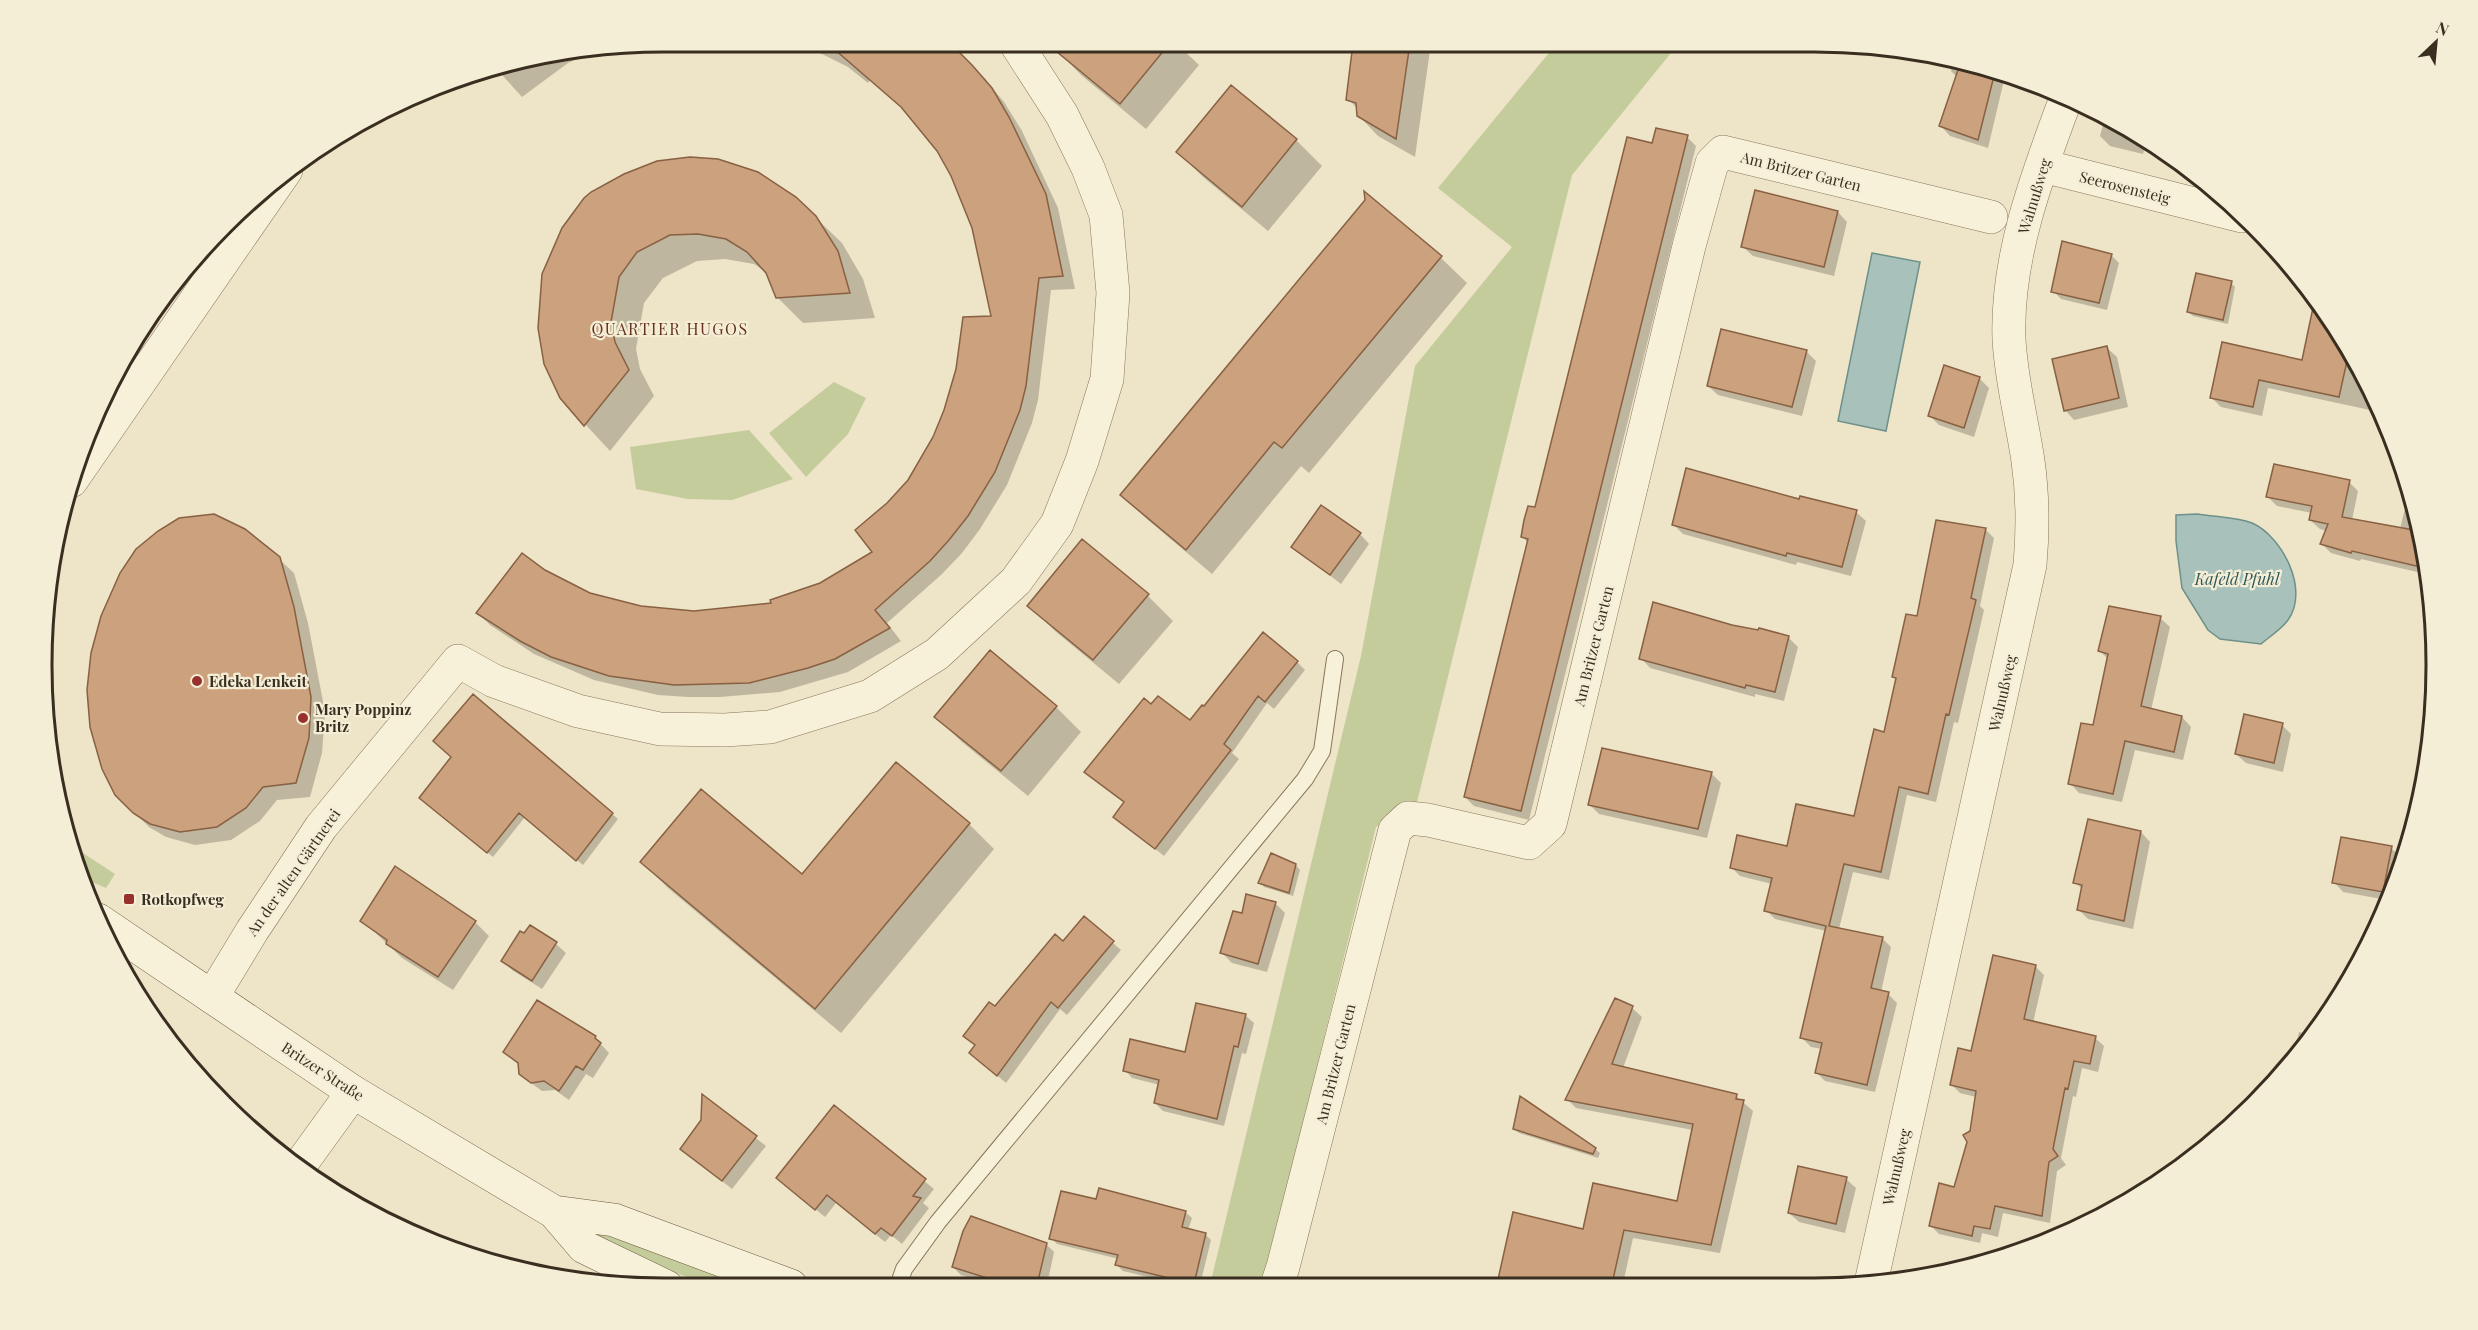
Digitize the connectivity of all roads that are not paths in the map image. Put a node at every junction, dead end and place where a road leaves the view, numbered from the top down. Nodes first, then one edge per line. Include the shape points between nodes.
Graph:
1 (1021, 52) edge
2 (2063, 106) edge
3 (2043, 166) junction
4 (264, 201) edge
5 (2225, 212) edge
6 (1991, 217) joint
7 (2023, 226) junction
8 (92, 450) edge
9 (1335, 659) dead end
10 (113, 930) edge
11 (212, 997) junction
12 (352, 1092) junction
13 (304, 1159) edge
14 (554, 1212) junction
15 (1872, 1274) edge
16 (646, 1277) edge
17 (770, 1278) edge
18 (901, 1278) edge
19 (1279, 1278) edge

1 - 11 street, An der alten Gärtnerei via 1062,115 1106,215 1113,293 1107,379 1082,461 1057,524 1016,581 937,654 870,696 770,727 660,729 579,711 494,681 458,661 321,827
2 - 3 street, Walnußweg
3 - 5 street, Seerosensteig
3 - 7 street, Walnußweg
4 - 8 street
6 - 7 lane, Am Britzer Garten
6 - 19 street, Am Britzer Garten via 1723,152 1712,162 1550,824 1529,843 1408,818 1395,830
7 - 15 street, Walnußweg via 2011,297 2009,339 2028,461 2033,525 2030,565
9 - 18 lane via 1322,751 1305,778 938,1222
10 - 11 street, Britzer Straße
11 - 12 street, Britzer Straße
12 - 13 street
12 - 14 street, Britzer Straße
14 - 16 street, Britzer Straße via 584,1247
14 - 17 street, Britzer Straße via 614,1220

